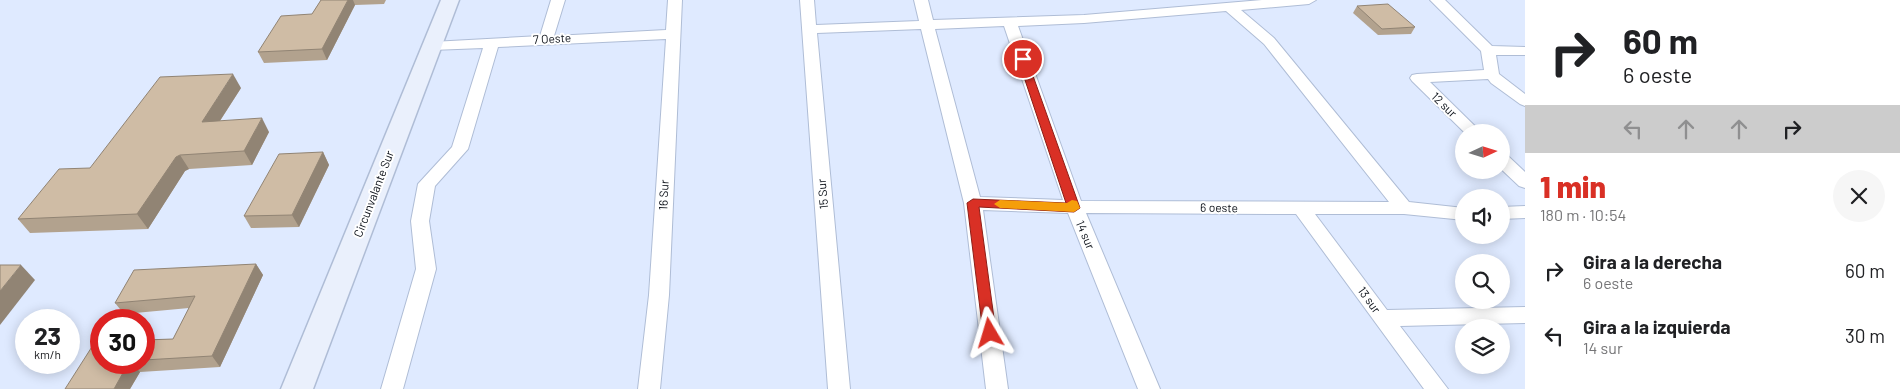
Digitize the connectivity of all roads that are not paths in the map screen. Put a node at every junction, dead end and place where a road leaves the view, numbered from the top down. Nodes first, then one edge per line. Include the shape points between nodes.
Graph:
1 (450, 0) edge
2 (558, 0) edge
3 (675, 0) edge
4 (807, 0) edge
5 (921, 0) edge
6 (1309, 0) edge
7 (1437, 0) edge
8 (1228, 6) junction
9 (1010, 22) junction
10 (928, 25) junction
11 (810, 29) junction
12 (672, 34) junction
13 (546, 40) junction
14 (492, 42) junction
15 (432, 46) junction
16 (1488, 50) junction
17 (1525, 51) edge
18 (1492, 74) junction
19 (1525, 101) edge
20 (1465, 124) edge
21 (1510, 168) edge
22 (1525, 182) edge
23 (973, 203) junction
24 (1074, 208) junction
25 (1404, 208) junction
26 (1302, 209) junction
27 (1525, 212) edge
28 (1455, 213) edge
29 (1510, 213) edge
30 (1525, 315) edge
31 (1382, 318) junction
32 (298, 389) edge
33 (392, 389) edge
34 (649, 389) edge
35 (839, 389) edge
36 (997, 389) edge
37 (1149, 389) edge
38 (1437, 389) edge

1 - 15 main road, Circunvalante Sur
2 - 13 street
3 - 12 street, 16 Sur
4 - 11 street, 15 Sur
5 - 10 street
6 - 8 street
7 - 16 street
8 - 9 street
8 - 25 street via 1269,41
9 - 10 street
9 - 24 street, 14 sur
10 - 11 street
10 - 23 street
11 - 35 street, 15 Sur
12 - 13 street, 7 Oeste
12 - 34 street, 16 Sur via 659,295
13 - 14 street, 7 Oeste
14 - 15 street, 7 Oeste
14 - 33 street via 460,149 427,184 420,221 426,269
15 - 32 main road, Circunvalante Sur
16 - 17 street
16 - 18 street
18 - 19 street
18 - 20 street, 12 sur via 1417,78
21 - 22 street
23 - 24 street, 6 oeste
23 - 36 street
24 - 26 street, 6 oeste
24 - 37 street, 14 sur
25 - 26 street, 6 oeste
25 - 28 street, 6 oeste
26 - 31 street, 13 sur
27 - 29 street
30 - 31 street
31 - 38 street, 13 sur

